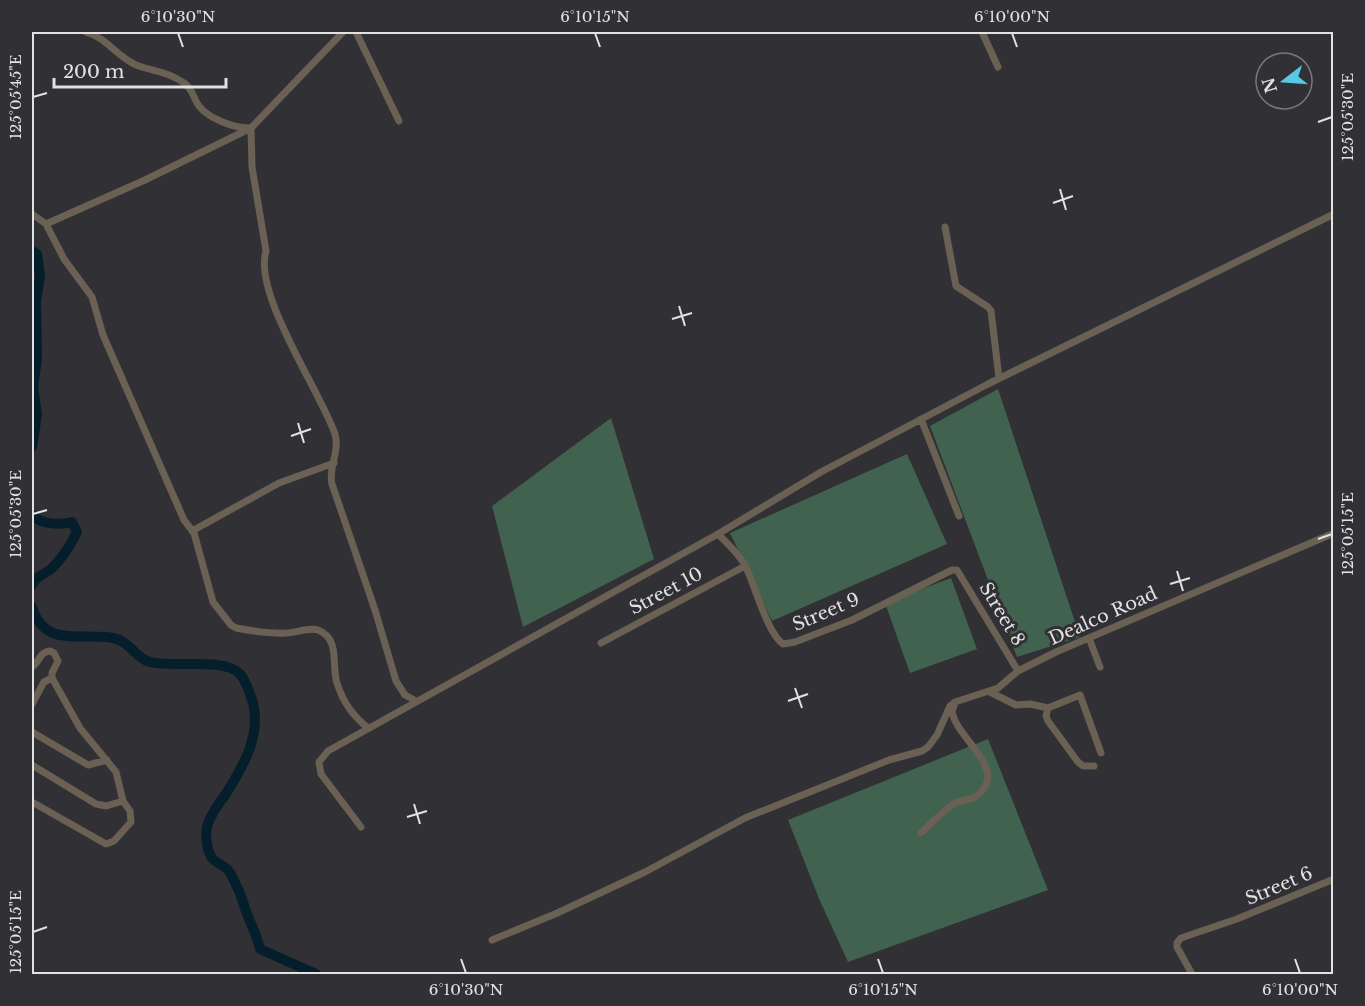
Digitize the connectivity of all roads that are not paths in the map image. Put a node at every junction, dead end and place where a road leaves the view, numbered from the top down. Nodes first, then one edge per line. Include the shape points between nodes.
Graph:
1 (86, 32) edge
2 (343, 32) edge
3 (356, 32) edge
4 (982, 32) edge
5 (998, 67) dead end
6 (399, 121) dead end
7 (251, 128) junction
8 (32, 214) edge
9 (1334, 214) edge
10 (46, 224) junction
11 (945, 227) dead end
12 (999, 378) junction
13 (921, 419) junction
14 (334, 463) junction
15 (959, 516) dead end
16 (192, 531) junction
17 (1334, 532) edge
18 (717, 534) junction
19 (745, 566) junction
20 (960, 572) joint
21 (1089, 638) junction
22 (601, 643) dead end
23 (32, 667) edge
24 (1100, 667) dead end
25 (1018, 671) junction
26 (52, 678) junction
27 (988, 693) junction
28 (958, 700) junction
29 (416, 701) junction
30 (32, 704) edge
31 (1048, 708) junction
32 (368, 728) junction
33 (32, 732) edge
34 (1101, 753) dead end
35 (107, 760) junction
36 (32, 765) edge
37 (1094, 766) dead end
38 (123, 801) junction
39 (32, 802) edge
40 (361, 827) dead end
41 (921, 833) dead end
42 (1334, 879) edge
43 (492, 939) dead end
44 (1192, 975) edge

1 - 7 street via 95,34 136,65 178,79 190,89 201,108 213,116 239,128
2 - 7 street
3 - 6 street
4 - 5 street
7 - 10 street
7 - 14 street via 252,167 267,280 283,327 336,434
8 - 10 street
9 - 12 street
10 - 16 street via 64,259 92,297 105,340
11 - 12 street via 956,286 991,311
12 - 13 street
13 - 15 street
13 - 18 street via 820,472
14 - 16 street via 279,483
14 - 29 street via 331,480 396,681 401,691
16 - 32 street via 213,602 231,626 279,633 321,631 333,647 336,681 347,707
17 - 21 street, Dealco Road
18 - 19 street
18 - 29 street
19 - 20 street, Street 9 via 775,638 786,645 852,620 952,570
19 - 22 street, Street 10
20 - 25 street, Street 8
21 - 24 street
21 - 25 street, Dealco Road
23 - 26 street via 42,654 54,653 57,662
25 - 27 street, Dealco Road
26 - 30 street via 44,682
26 - 35 street via 72,716
27 - 28 street, Dealco Road
27 - 31 street via 1016,705
28 - 41 street via 952,710 953,720 986,764 987,781 980,794 955,803
28 - 43 street via 950,706 937,735 921,752 889,760 745,818 645,872
29 - 32 street
31 - 34 street via 1080,695
31 - 37 street via 1048,721 1078,762
32 - 40 street via 328,751 319,762 321,774
33 - 35 street via 88,765
35 - 38 street via 117,772
36 - 38 street via 96,804 106,806
38 - 39 street via 131,822 108,844
42 - 44 street, Street 6 via 1178,940 1178,951

